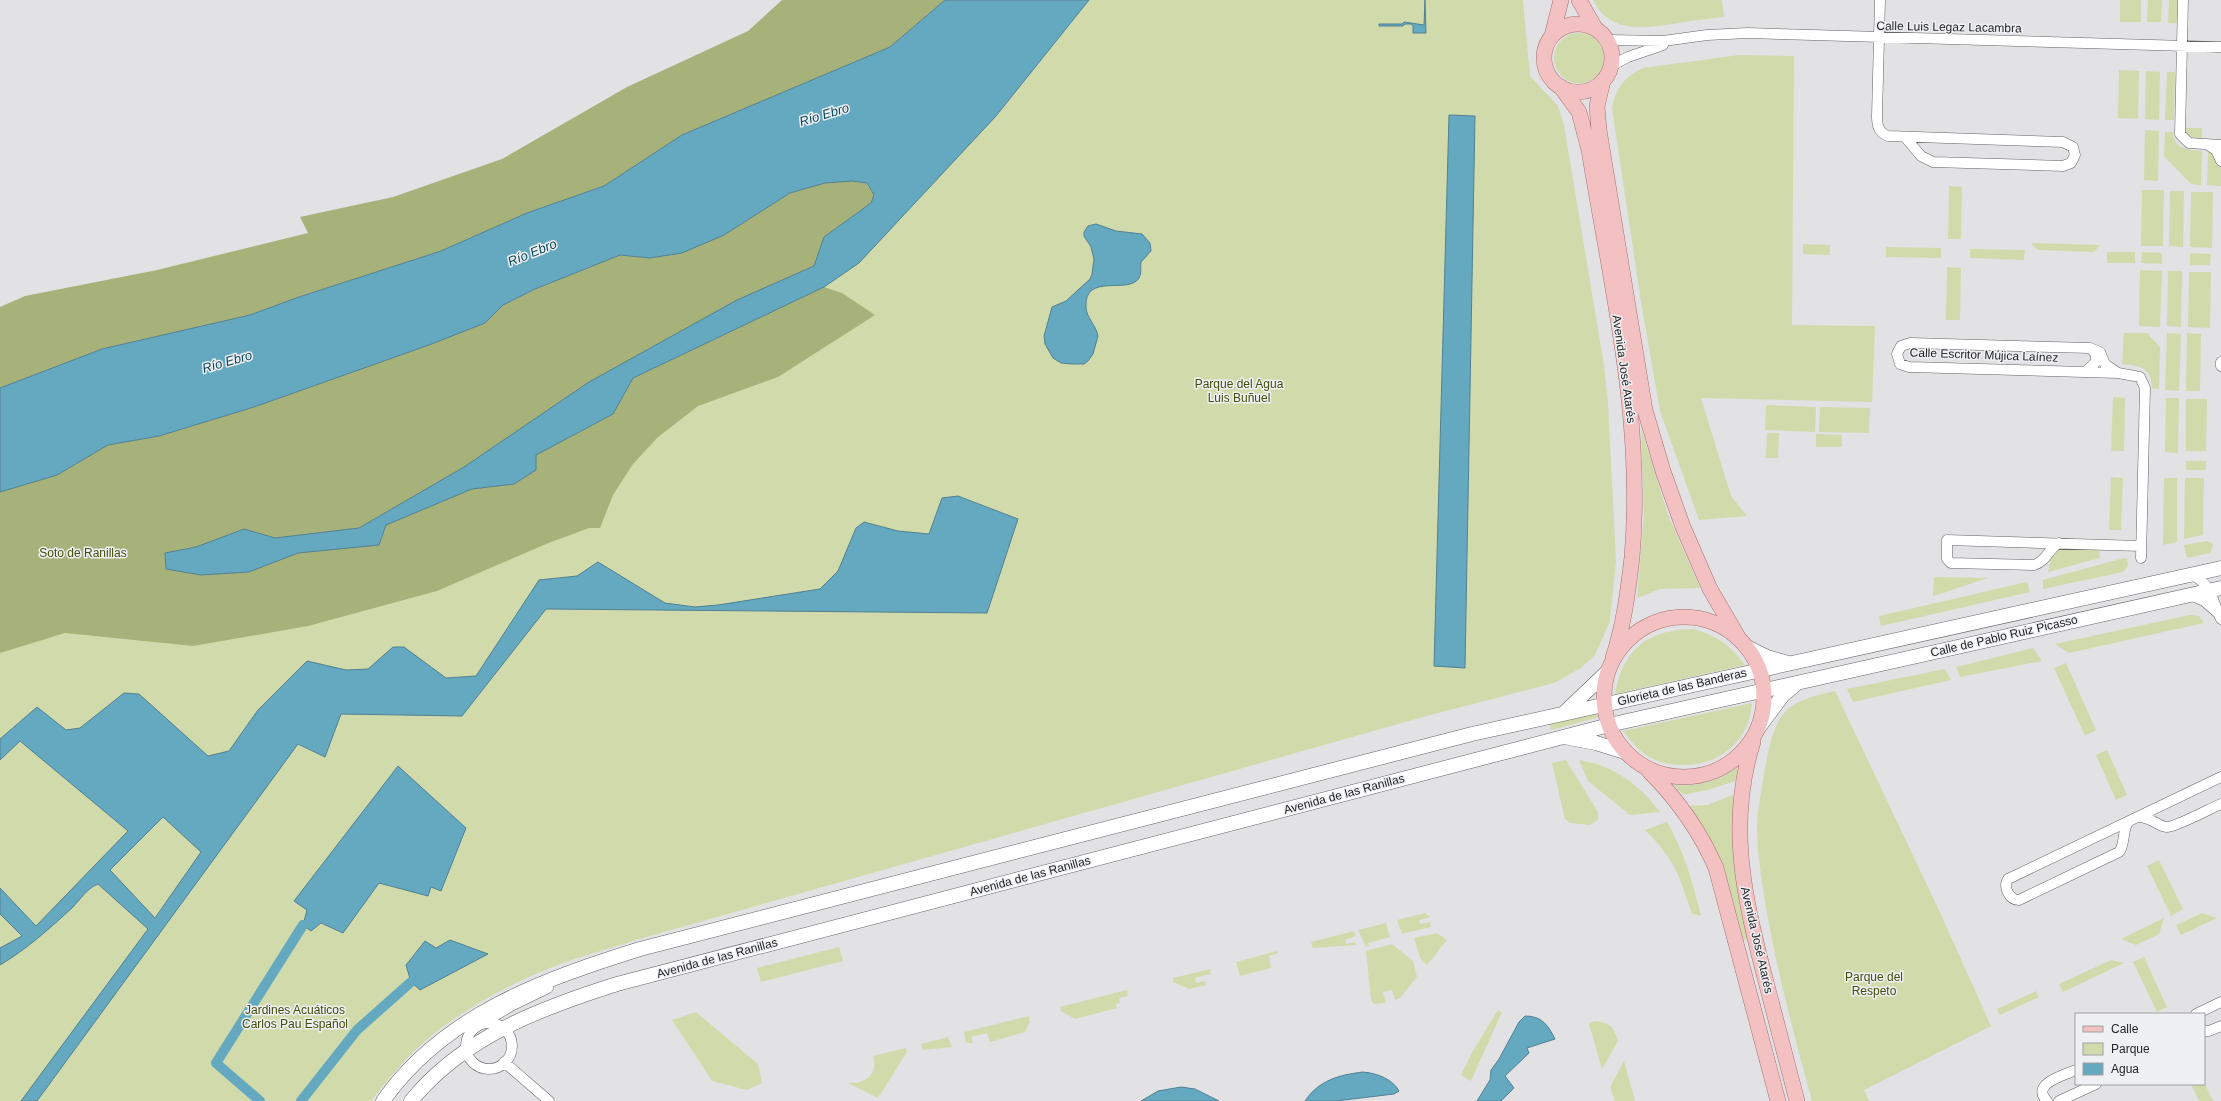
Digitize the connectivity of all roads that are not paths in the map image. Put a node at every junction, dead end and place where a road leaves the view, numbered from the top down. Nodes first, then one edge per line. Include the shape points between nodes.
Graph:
1 (1561, 0) edge
2 (1579, 0) edge
3 (1880, 0) edge
4 (2183, 0) edge
5 (1594, 28) junction
6 (1552, 36) junction
7 (1879, 38) junction
8 (1608, 40) junction
9 (1677, 40) junction
10 (2182, 46) junction
11 (2221, 47) edge
12 (1611, 66) junction
13 (1603, 81) junction
14 (1561, 87) junction
15 (1905, 137) junction
16 (1932, 137) junction
17 (2208, 145) junction
18 (2221, 145) edge
19 (1925, 159) junction
20 (2221, 161) edge
21 (2090, 348) junction
22 (2221, 362) edge
23 (2221, 366) edge
24 (2085, 372) junction
25 (2118, 373) junction
26 (2034, 542) junction
27 (2059, 543) junction
28 (2141, 546) junction
29 (2141, 558) dead end
30 (2041, 562) junction
31 (2221, 568) edge
32 (2190, 574) junction
33 (2216, 589) edge
34 (2190, 595) junction
35 (2220, 612) edge
36 (1742, 642) junction
37 (1613, 658) junction
38 (1791, 664) junction
39 (1760, 670) junction
40 (1607, 672) junction
41 (1797, 682) junction
42 (1764, 690) junction
43 (1604, 705) junction
44 (1565, 712) junction
45 (1609, 725) junction
46 (1757, 730) junction
47 (1562, 737) junction
48 (1625, 752) junction
49 (1646, 768) junction
50 (2221, 777) edge
51 (2165, 804) junction
52 (2221, 804) edge
53 (2138, 817) junction
54 (2128, 822) junction
55 (2158, 822) junction
56 (2103, 834) junction
57 (2122, 840) junction
58 (2221, 1002) edge
59 (2197, 1013) edge
60 (486, 1024) junction
61 (2221, 1026) edge
62 (2205, 1031) edge
63 (466, 1051) junction
64 (504, 1062) junction
65 (2075, 1070) edge
66 (2094, 1085) edge
67 (382, 1101) edge
68 (411, 1101) edge
69 (549, 1101) edge
70 (1778, 1101) edge
71 (1797, 1101) edge
72 (2047, 1101) edge
73 (2059, 1101) edge

1 - 6 main road
2 - 5 main road
3 - 7 street
4 - 10 street
5 - 6 main road via 1572,25
5 - 8 main road
6 - 14 main road via 1545,54 1545,64 1554,81
7 - 9 street, Calle Luis Legaz Lacambra via 1732,33
7 - 10 street, Calle Luis Legaz Lacambra
7 - 15 street via 1877,124 1884,134
8 - 9 street, Calle Luis Legaz Lacambra
8 - 12 main road via 1612,53
9 - 12 street, Calle Luis Legaz Lacambra via 1637,53
10 - 11 street, Calle Luis Legaz Lacambra
10 - 17 street via 2180,134 2188,143
12 - 13 main road
13 - 14 main road via 1596,87 1578,92
13 - 36 main road, Avenida José Atarés via 1597,106 1599,130 1645,410 1683,527 1710,590
14 - 37 main road, Avenida José Atarés via 1578,112 1589,150 1631,408 1635,471 1634,534 1627,608
15 - 16 street
15 - 19 street
16 - 19 street via 1925,140 1922,146
16 - 19 street via 2067,142 2073,147 2075,155 2071,163 2063,166 1933,162
17 - 18 street
17 - 20 street via 2216,150
21 - 24 street via 2096,354 2096,362
21 - 24 street, Calle Escritor Mújica Laínez via 1910,343 1901,346 1897,354 1900,364 1909,367
21 - 25 street via 2100,352 2105,364
22 - 23 street
24 - 25 street, Calle Escritor Mújica Laínez
25 - 28 street, Calle Escritor Mújica Laínez via 2140,377 2145,388
26 - 27 street
26 - 30 street via 2042,549
26 - 30 street via 1947,540 1947,560 1951,563 2034,565
27 - 28 street
27 - 30 street via 2051,548
28 - 29 street
31 - 32 main road, Calle de Pablo Ruiz Picasso
32 - 33 street
32 - 38 main road, Calle de Pablo Ruiz Picasso
33 - 34 main road, Calle de Pablo Ruiz Picasso
33 - 35 street
34 - 35 street
34 - 41 main road, Calle de Pablo Ruiz Picasso
36 - 37 main road, Glorieta de las Banderas via 1715,623 1703,619 1686,616 1668,618 1636,632
36 - 38 main road via 1766,656
36 - 39 main road, Glorieta de las Banderas
37 - 40 main road, Glorieta de las Banderas
38 - 39 main road, Calle de Pablo Ruiz Picasso
39 - 42 main road, Glorieta de las Banderas
39 - 43 main road, Glorieta de las Banderas
40 - 43 main road, Glorieta de las Banderas
40 - 44 main road, Avenida de las Ranillas
41 - 42 main road, Calle de Pablo Ruiz Picasso
41 - 46 main road, Calle de Pablo Ruiz Picasso via 1782,695
42 - 45 main road, Glorieta de las Banderas
42 - 46 main road, Glorieta de las Banderas via 1763,711
43 - 44 main road, Avenida de las Ranillas
43 - 45 main road, Glorieta de las Banderas
44 - 60 main road, Avenida de las Ranillas via 1100,829 640,949 529,988
45 - 47 main road, Avenida de las Ranillas
45 - 48 main road, Glorieta de las Banderas
46 - 49 main road, Glorieta de las Banderas via 1736,758 1722,768 1705,774 1688,777 1670,776
46 - 71 main road, Avenida José Atarés via 1746,763 1741,797 1741,869 1749,918
47 - 48 main road, Avenida de las Ranillas via 1596,743
47 - 60 main road, Avenida de las Ranillas via 617,984 537,1011
48 - 49 main road, Glorieta de las Banderas
49 - 70 main road, Avenida José Atarés via 1678,802 1699,832 1716,868
50 - 51 street
51 - 53 street
51 - 55 street via 2159,811
52 - 55 street via 2170,827 2164,827
53 - 54 street
53 - 55 street
54 - 56 street
54 - 57 street
56 - 57 street via 2115,834
56 - 57 street via 2008,879 2006,885 2009,895 2019,900 2120,852 2123,847
58 - 59 street
60 - 63 main road, Avenida de las Ranillas
60 - 63 street, Avenida de las Ranillas via 468,1037
60 - 64 street via 509,1036 511,1051
60 - 67 main road, Avenida de las Ranillas via 433,1046
61 - 62 street
63 - 64 street via 474,1064 485,1068 495,1068
63 - 68 main road, Avenida de las Ranillas via 441,1070
64 - 69 street
65 - 72 street via 2046,1084 2042,1094
66 - 73 street

